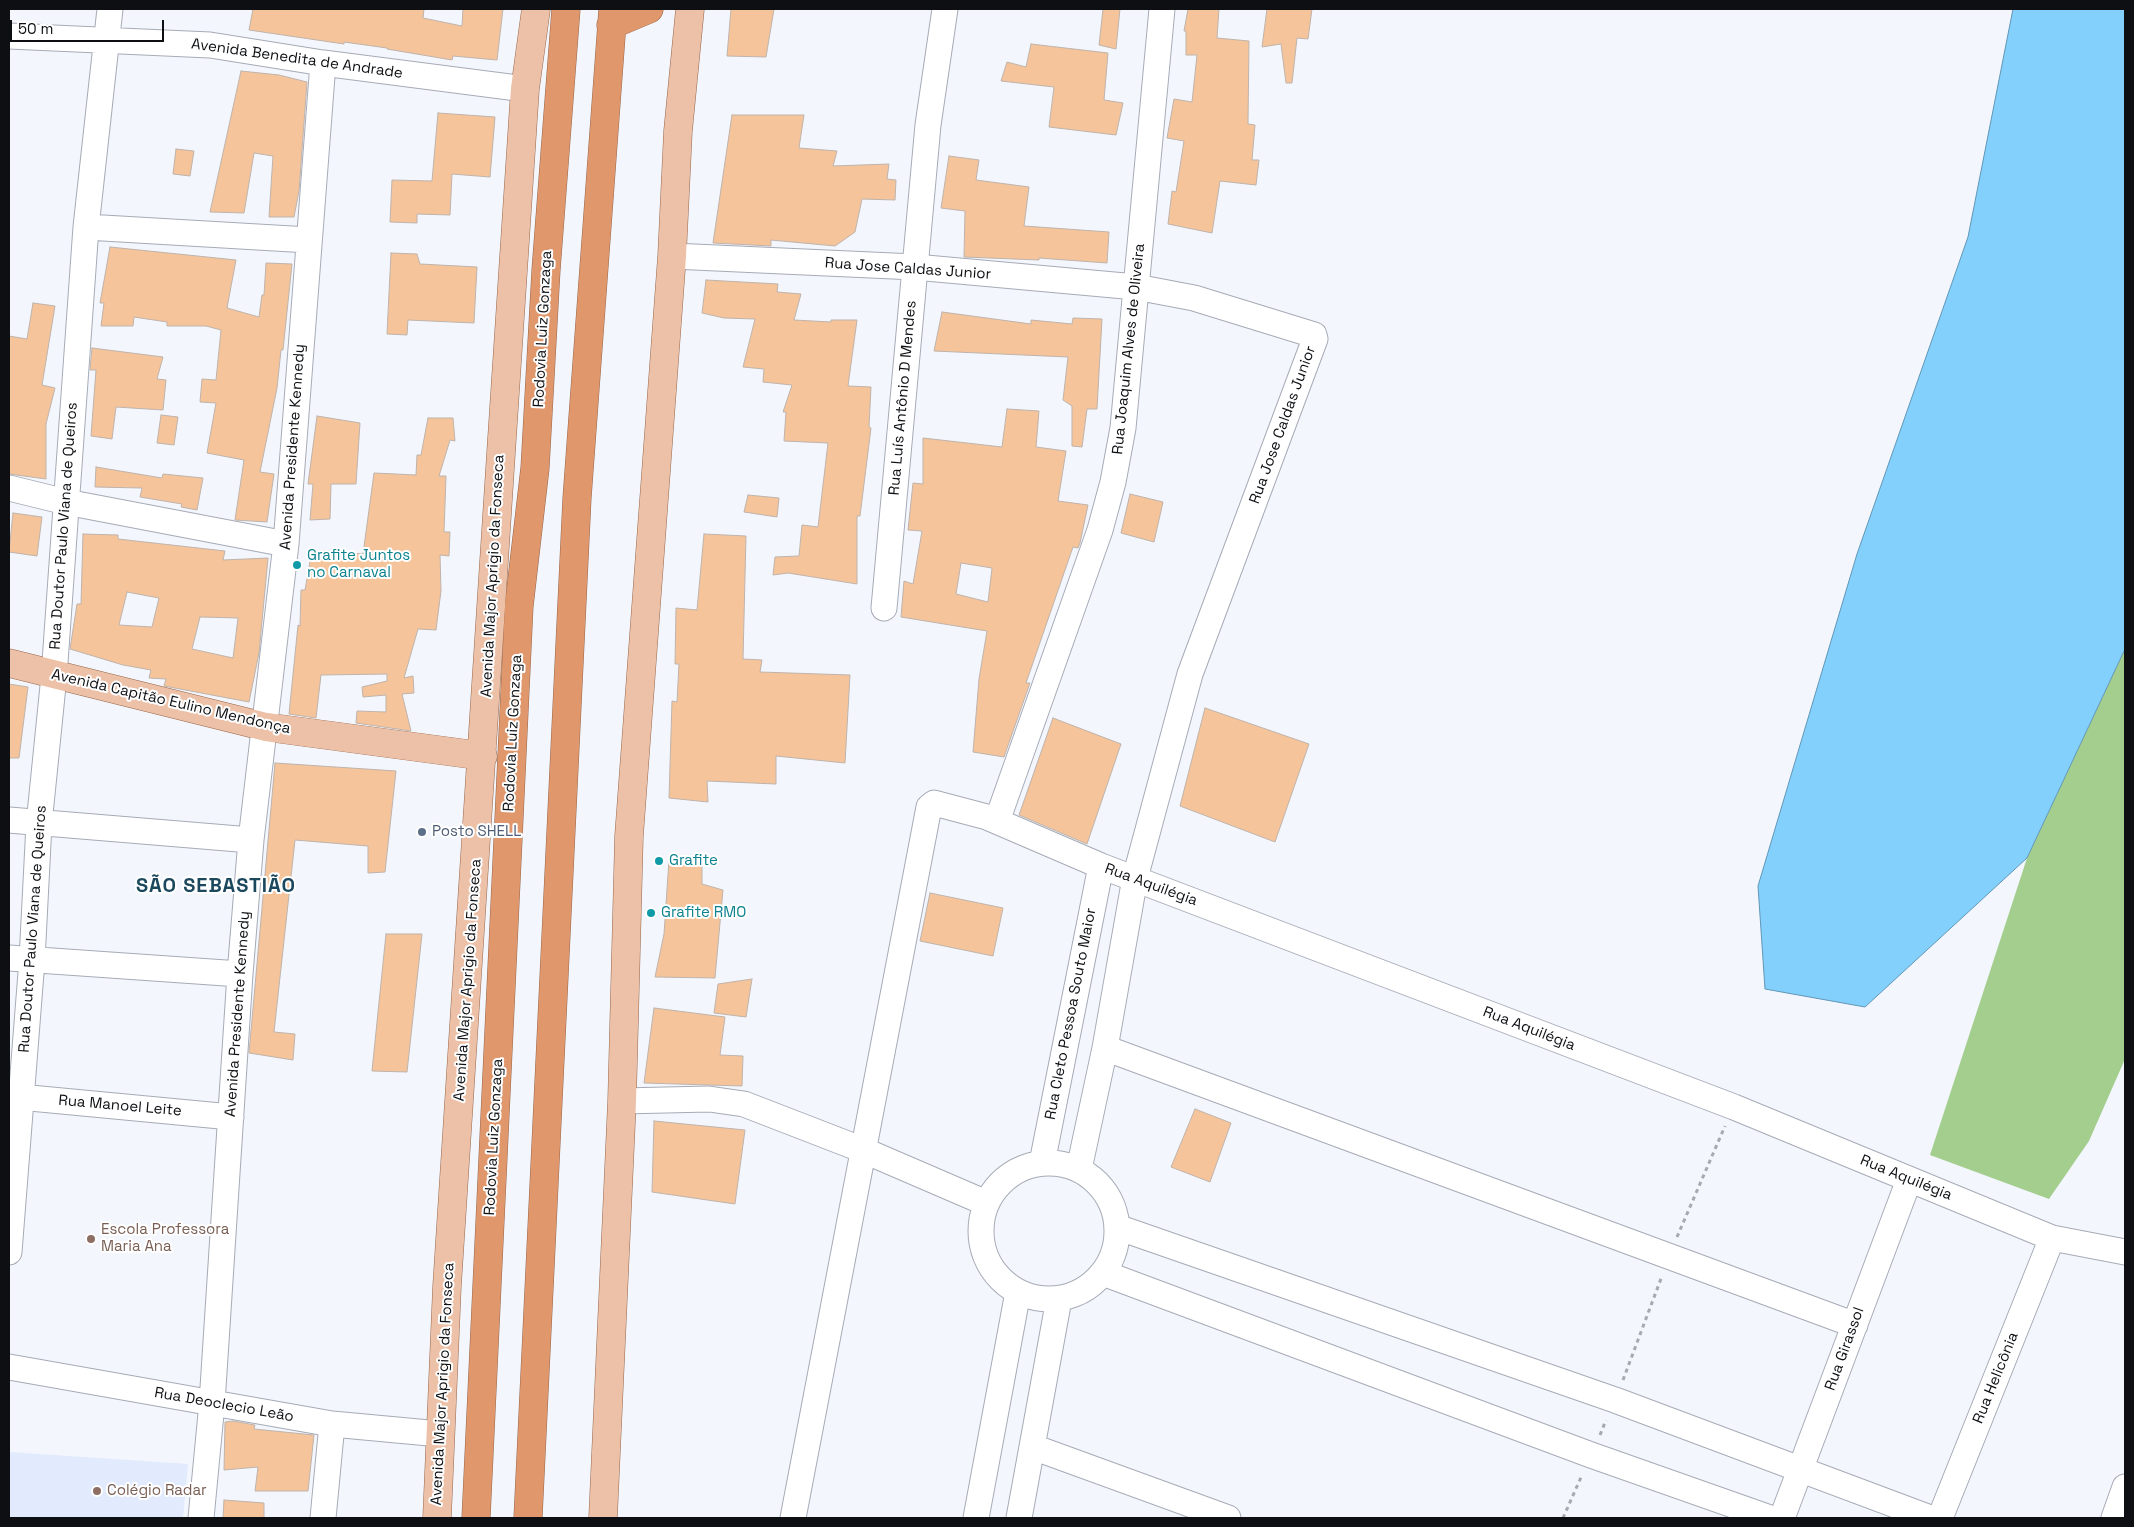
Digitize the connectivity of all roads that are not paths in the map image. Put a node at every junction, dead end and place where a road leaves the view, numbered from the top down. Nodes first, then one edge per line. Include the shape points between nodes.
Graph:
1 (110, 9) edge
2 (536, 9) edge
3 (566, 9) edge
4 (650, 9) edge
5 (690, 9) edge
6 (945, 9) edge
7 (1162, 9) edge
8 (612, 17) edge
9 (9, 36) edge
10 (106, 40) junction
11 (323, 63) junction
12 (525, 89) junction
13 (86, 227) junction
14 (309, 240) junction
15 (672, 256) junction
16 (915, 267) junction
17 (1136, 287) junction
18 (9, 488) edge
19 (66, 502) junction
20 (286, 544) junction
21 (884, 608) dead end
22 (9, 663) edge
23 (54, 676) junction
24 (266, 727) junction
25 (483, 756) junction
26 (9, 820) edge
27 (997, 821) junction
28 (39, 824) junction
29 (251, 840) junction
30 (1101, 866) junction
31 (1135, 878) junction
32 (20, 959) edge
33 (240, 974) junction
34 (1105, 1048) junction
35 (15, 1097) edge
36 (622, 1101) junction
37 (231, 1117) junction
38 (863, 1150) junction
39 (1042, 1163) junction
40 (1079, 1169) junction
41 (1909, 1180) junction
42 (986, 1203) junction
43 (1117, 1227) junction
44 (10, 1228) edge
45 (2052, 1238) junction
46 (9, 1252) edge
47 (2125, 1252) edge
48 (1103, 1273) junction
49 (1018, 1292) junction
50 (1059, 1299) junction
51 (1854, 1325) junction
52 (9, 1366) edge
53 (212, 1403) junction
54 (332, 1424) junction
55 (440, 1434) junction
56 (1033, 1447) junction
57 (1800, 1469) junction
58 (2125, 1487) edge
59 (201, 1518) edge
60 (323, 1518) edge
61 (437, 1518) edge
62 (476, 1518) edge
63 (528, 1518) edge
64 (603, 1518) edge
65 (793, 1518) edge
66 (976, 1518) edge
67 (1019, 1518) edge
68 (1228, 1518) edge
69 (1770, 1518) edge
70 (1782, 1518) edge
71 (1930, 1518) edge
72 (1940, 1518) edge
73 (2114, 1518) edge

1 - 10 street, Rua Doutor Paulo Viana de Queiros
2 - 12 main road, Avenida Major Aprigio da Fonseca
3 - 62 highway, Rodovia Luiz Gonzaga via 535,468 519,606
4 - 8 highway
5 - 15 main road via 678,131
6 - 16 street, Rua Luís Antônio D Mendes via 928,126
7 - 17 street, Rua Joaquim Alves de Oliveira
8 - 63 highway via 577,498
9 - 10 street, Avenida Benedita de Andrade
10 - 11 street, Avenida Benedita de Andrade via 210,44
10 - 13 street, Rua Doutor Paulo Viana de Queiros
11 - 12 street, Avenida Benedita de Andrade
11 - 14 street, Avenida Presidente Kennedy
12 - 25 main road, Avenida Major Aprigio da Fonseca
13 - 14 street
13 - 19 street, Rua Doutor Paulo Viana de Queiros
14 - 20 street, Avenida Presidente Kennedy
15 - 16 street, Rua Jose Caldas Junior
15 - 36 main road via 630,836
16 - 17 street, Rua Jose Caldas Junior
16 - 21 street, Rua Luís Antônio D Mendes
17 - 27 street, Rua Joaquim Alves de Oliveira via 1123,428 1100,530
17 - 31 street, Rua Jose Caldas Junior via 1194,298 1315,336 1190,674
18 - 19 street
19 - 20 street
19 - 23 street, Rua Doutor Paulo Viana de Queiros
20 - 24 street, Avenida Presidente Kennedy
22 - 23 main road, Avenida Capitão Eulino Mendonça
23 - 24 main road, Avenida Capitão Eulino Mendonça
23 - 28 street, Rua Doutor Paulo Viana de Queiros
24 - 25 main road, Avenida Capitão Eulino Mendonça
24 - 29 street, Avenida Presidente Kennedy
25 - 55 main road, Avenida Major Aprigio da Fonseca
26 - 28 street
27 - 30 street, Rua Aquilégia
27 - 38 street, Rua Aquilégia via 934,802 930,807
28 - 29 street
28 - 32 street, Rua Doutor Paulo Viana de Queiros
29 - 33 street, Avenida Presidente Kennedy
30 - 31 street, Rua Aquilégia
30 - 39 street, Rua Cleto Pessoa Souto Maior
31 - 34 street
31 - 41 street, Rua Aquilégia via 1734,1107
32 - 33 street
32 - 35 street, Rua Doutor Paulo Viana de Queiros
33 - 37 street, Avenida Presidente Kennedy
34 - 40 street
34 - 51 street
35 - 37 street, Rua Manoel Leite
35 - 44 street, Rua Doutor Paulo Viana de Queiros
36 - 38 street via 729,1100
36 - 64 main road
37 - 53 street, Avenida Presidente Kennedy
38 - 42 street
38 - 65 street
39 - 40 street via 1061,1163
39 - 42 street via 1019,1169 1000,1183
40 - 43 street via 1106,1193
41 - 45 street, Rua Aquilégia
41 - 51 street, Rua Girassol
42 - 49 street via 980,1223 981,1244 988,1264 1001,1280
43 - 48 street via 1116,1244
43 - 57 street via 1615,1400
44 - 46 street, Rua Doutor Paulo Viana de Queiros
45 - 47 street, Rua Aquilégia
45 - 72 street, Rua Helicônia
48 - 50 street via 1076,1294
48 - 69 street via 1591,1455
49 - 50 street via 1038,1299
49 - 66 street
50 - 56 street
51 - 57 street, Rua Girassol
52 - 53 street, Rua Deoclecio Leão
53 - 54 street, Rua Deoclecio Leão
53 - 59 street, Avenida Presidente Kennedy
54 - 55 street, Rua Deoclecio Leão
54 - 60 street
55 - 61 main road, Avenida Major Aprigio da Fonseca
56 - 67 street
56 - 68 street
57 - 70 street, Rua Girassol
57 - 71 street
58 - 73 street

